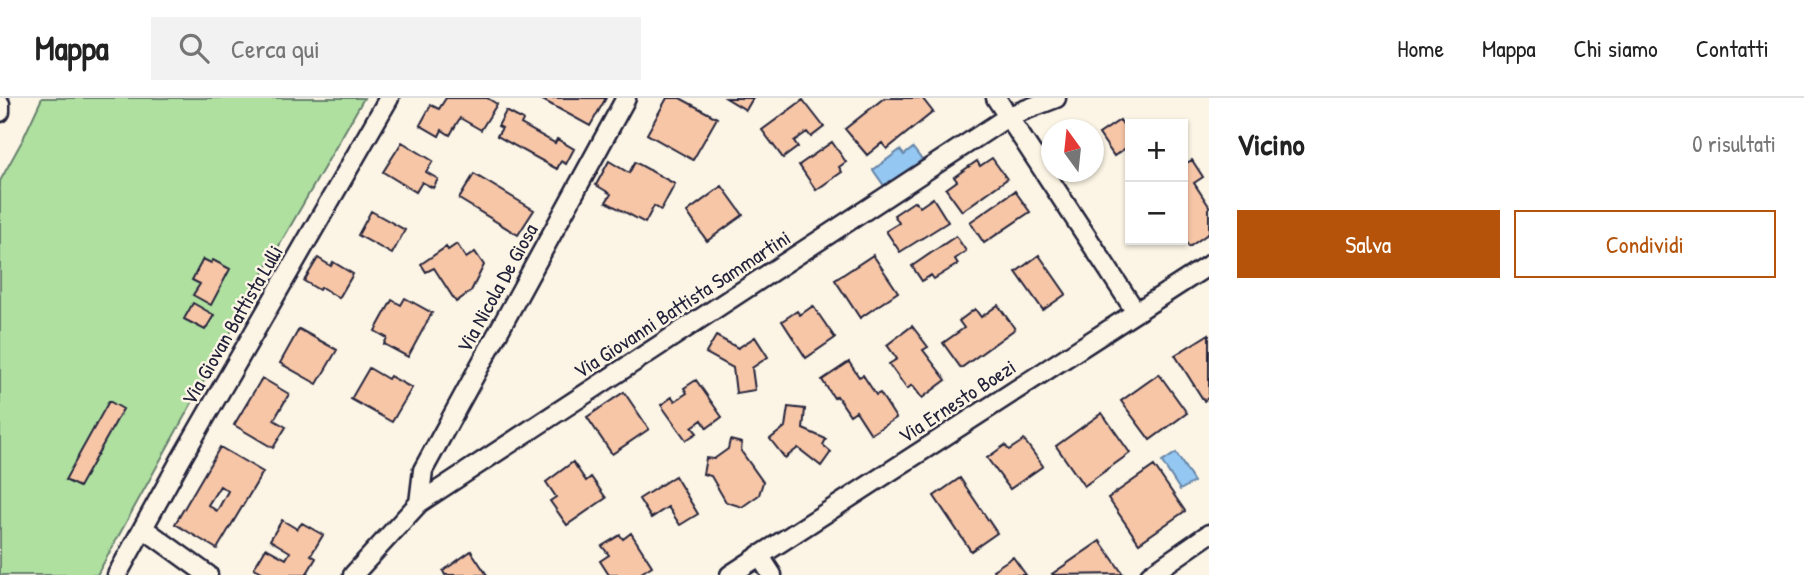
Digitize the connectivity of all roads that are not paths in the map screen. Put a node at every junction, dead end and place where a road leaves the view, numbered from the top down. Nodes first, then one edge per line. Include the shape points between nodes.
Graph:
1 (389, 98) edge
2 (626, 98) edge
3 (996, 98) edge
4 (1056, 98) edge
5 (0, 105) edge
6 (0, 112) edge
7 (1009, 116) junction
8 (1209, 265) edge
9 (1136, 312) junction
10 (419, 503) junction
11 (143, 528) junction
12 (1209, 534) edge
13 (760, 555) junction
14 (117, 575) edge
15 (208, 575) edge
16 (353, 575) edge
17 (730, 575) edge
18 (772, 575) edge
19 (1150, 575) edge

1 - 11 street, Via Giovan Battista Lulli
2 - 10 street, Via Nicola De Giosa via 424,470
3 - 7 street
4 - 7 street, Via Giovanni Battista Sammartini
5 - 6 street
7 - 9 street
7 - 10 street, Via Giovanni Battista Sammartini
8 - 9 street, Via Ernesto Boezi
9 - 13 street, Via Ernesto Boezi
10 - 16 street, Via Giovanni Battista Sammartini
11 - 14 street, Via Giovan Battista Lulli
11 - 15 street
12 - 19 street
13 - 17 street, Via Ernesto Boezi
13 - 18 street

